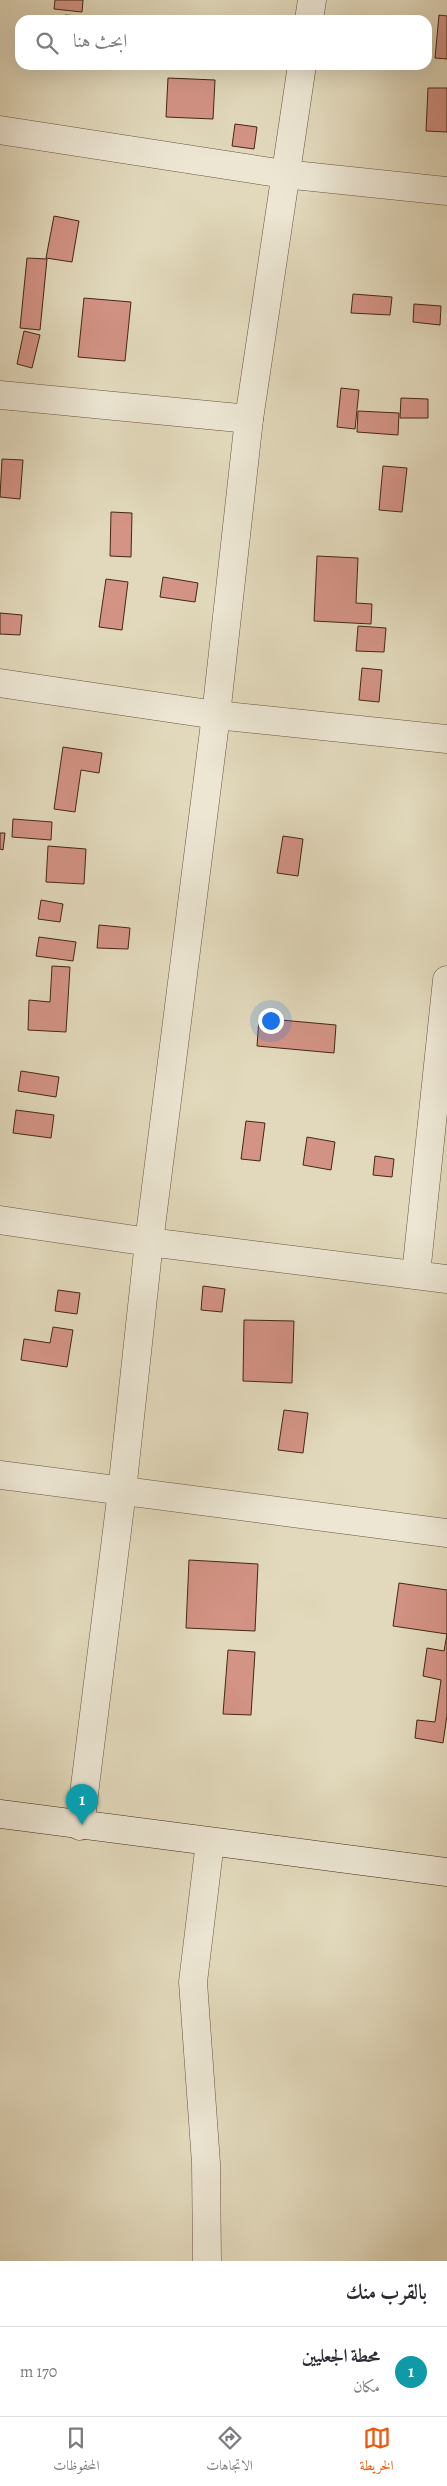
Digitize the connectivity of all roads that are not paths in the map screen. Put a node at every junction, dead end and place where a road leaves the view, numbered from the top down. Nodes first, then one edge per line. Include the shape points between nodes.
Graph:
1 (312, 0) edge
2 (310, 15) edge
3 (301, 70) edge
4 (0, 130) edge
5 (284, 174) junction
6 (447, 191) edge
7 (0, 395) edge
8 (249, 419) junction
9 (0, 683) edge
10 (216, 715) junction
11 (447, 739) edge
12 (447, 980) edge
13 (446, 1007) edge
14 (0, 1220) edge
15 (149, 1242) junction
16 (416, 1274) junction
17 (447, 1279) edge
18 (0, 1475) edge
19 (122, 1491) junction
20 (447, 1533) edge
21 (0, 1814) edge
22 (80, 1826) junction
23 (210, 1842) junction
24 (447, 1872) edge
25 (207, 2261) edge

1 - 2 street
3 - 5 street
4 - 5 street
5 - 6 street
5 - 8 street
7 - 8 street
8 - 10 street
9 - 10 street
10 - 11 street
10 - 15 street
12 - 13 street
13 - 16 street
14 - 15 street
15 - 16 street
15 - 19 street
16 - 17 street
18 - 19 street
19 - 20 street
19 - 22 street
21 - 22 street
22 - 23 street
23 - 24 street
23 - 25 street via 193,1982 206,2163

